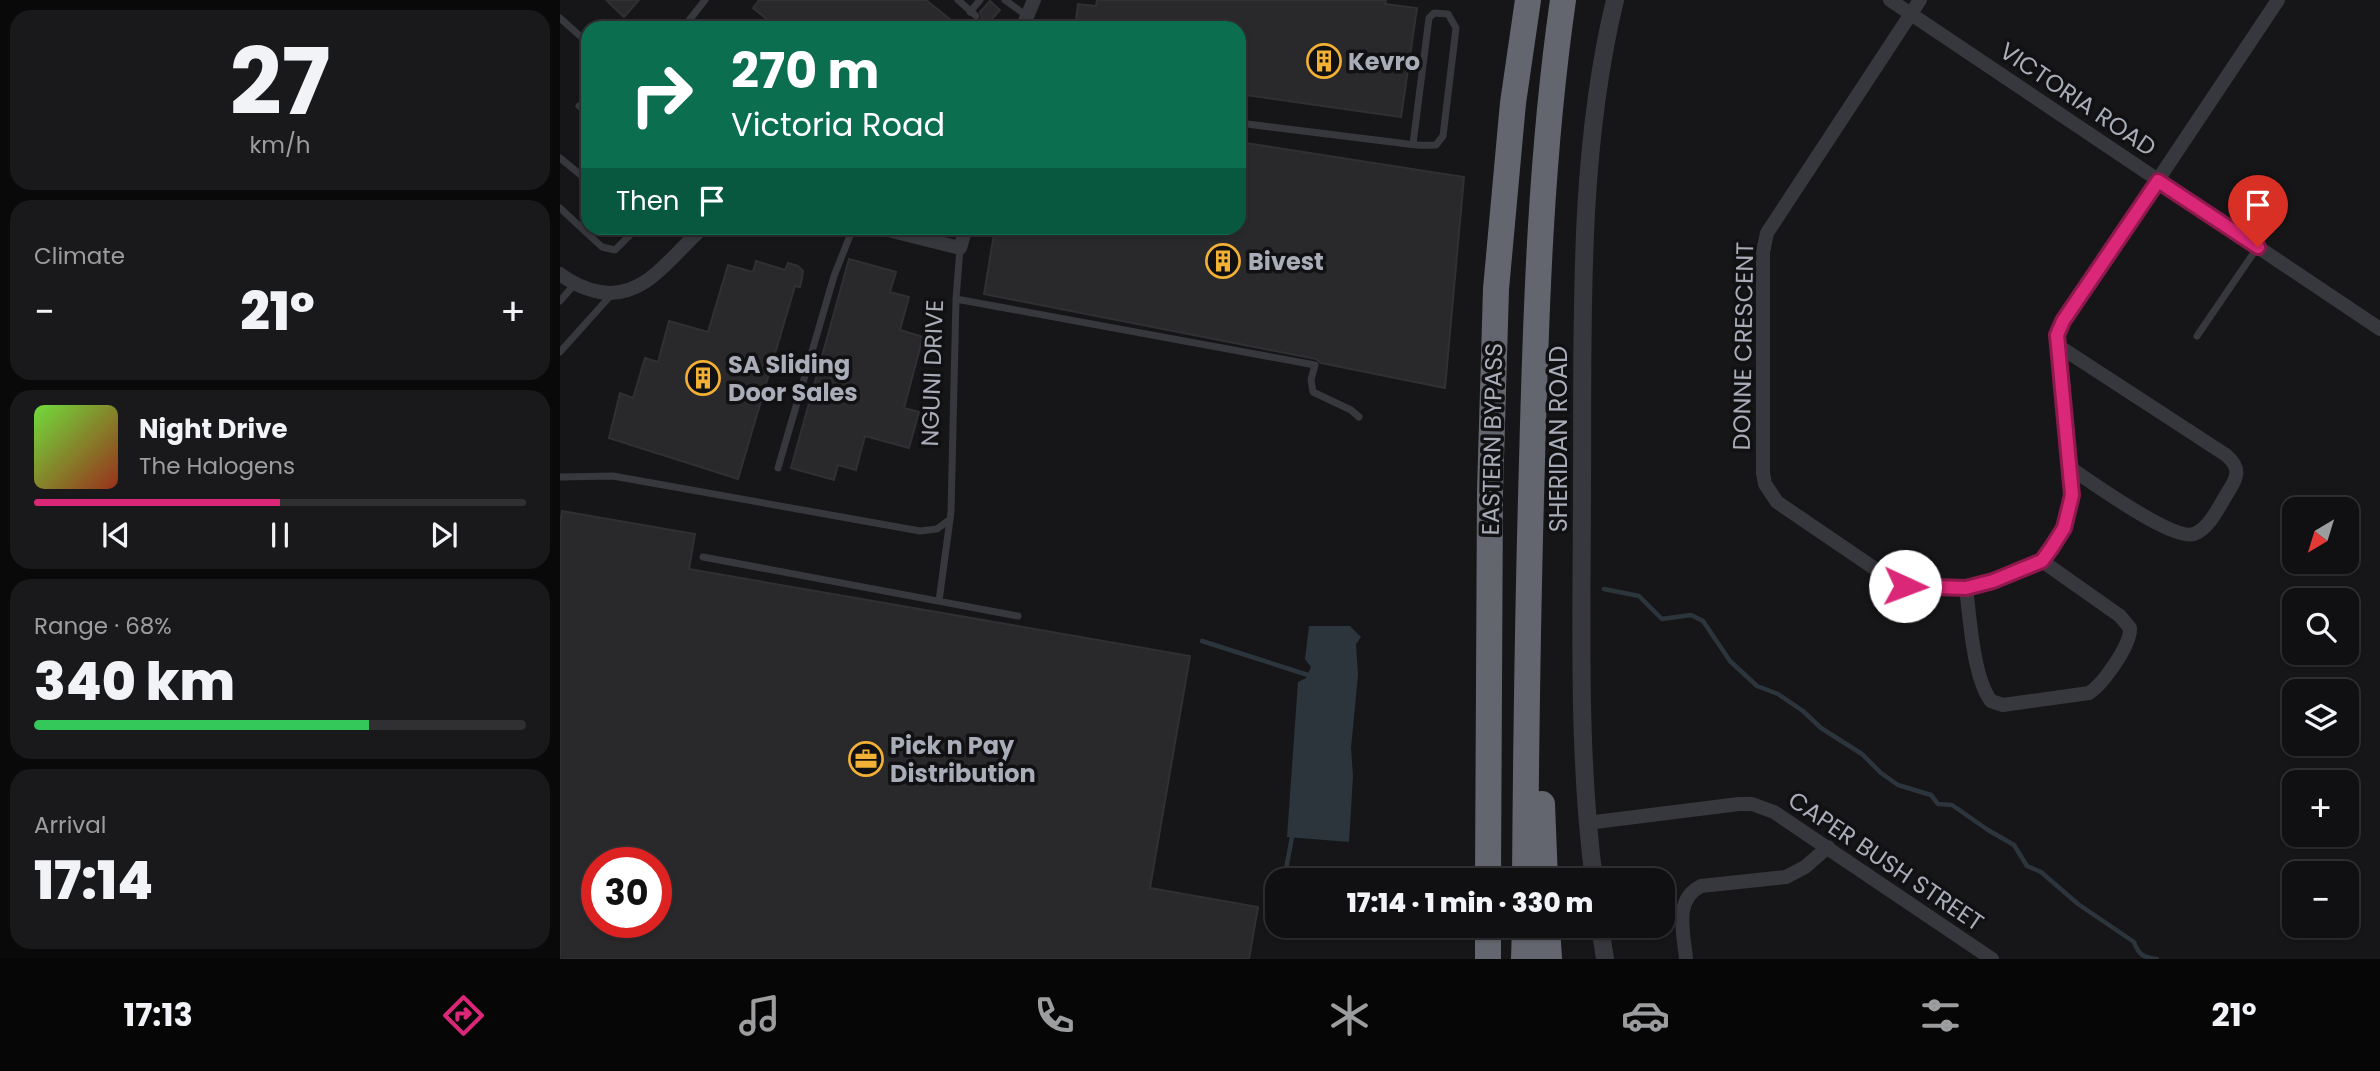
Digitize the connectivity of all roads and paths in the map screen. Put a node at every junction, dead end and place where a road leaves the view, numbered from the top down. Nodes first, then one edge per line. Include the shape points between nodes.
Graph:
1 (705, 0) edge
2 (958, 0) edge
3 (980, 0) edge
4 (1005, 0) edge
5 (1034, 0) edge
6 (1528, 0) edge
7 (1563, 0) edge
8 (1615, 0) edge
9 (1890, 0) edge
10 (1920, 0) edge
11 (2278, 0) edge
12 (1910, 14) junction
13 (560, 18) edge
14 (688, 21) edge
15 (1024, 21) edge
16 (1025, 21) edge
17 (581, 37) edge
18 (1246, 124) edge
19 (1413, 144) junction
20 (560, 158) edge
21 (581, 175) edge
22 (2158, 181) junction
23 (560, 208) edge
24 (581, 226) edge
25 (590, 235) edge
26 (630, 235) edge
27 (696, 235) edge
28 (850, 235) edge
29 (908, 235) edge
30 (964, 235) edge
31 (2258, 247) junction
32 (960, 248) junction
33 (560, 274) edge
34 (574, 285) junction
35 (612, 294) junction
36 (956, 299) junction
37 (560, 301) edge
38 (2380, 329) edge
39 (2197, 336) dead end
40 (2057, 345) junction
41 (560, 352) edge
42 (1359, 418) dead end
43 (778, 468) dead end
44 (2070, 468) junction
45 (560, 477) edge
46 (949, 520) junction
47 (703, 557) dead end
48 (2042, 561) junction
49 (1966, 588) junction
50 (939, 601) junction
51 (1017, 616) dead end
52 (1526, 688) junction
53 (1587, 823) junction
54 (1828, 847) junction
55 (1488, 868) edge
56 (1525, 868) edge
57 (1544, 868) edge
58 (1593, 868) edge
59 (1488, 938) edge
60 (1525, 938) edge
61 (1548, 938) edge
62 (1602, 938) edge
63 (1488, 959) edge
64 (1524, 959) edge
65 (1549, 959) edge
66 (1605, 959) edge
67 (1686, 959) edge
68 (1992, 959) edge

1 - 14 lane
2 - 3 lane via 973,14
4 - 15 lane
5 - 16 street
6 - 55 highway, EASTERN BYPASS via 1513,103 1496,289
7 - 52 highway, EASTERN BYPASS via 1551,81 1536,300
8 - 53 street, SHERIDAN ROAD via 1595,112 1586,219 1582,634
9 - 12 street, VICTORIA ROAD
10 - 12 street, DONNE CRESCENT
11 - 22 street
12 - 22 street, VICTORIA ROAD
12 - 49 street, DONNE CRESCENT via 1767,233 1763,252 1763,473 1777,502 1896,583
13 - 17 lane
18 - 19 lane
19 - 19 lane via 1436,145 1443,136 1456,28 1448,14 1434,13 1429,18
20 - 21 lane
22 - 31 street, VICTORIA ROAD
22 - 40 street via 2063,321
23 - 24 lane
25 - 26 lane via 602,247 615,250
27 - 35 street via 655,275
28 - 43 lane via 834,275
29 - 32 street
30 - 32 street, NGUNI DRIVE
31 - 38 street, VICTORIA ROAD
31 - 39 lane
32 - 36 lane, NGUNI DRIVE
33 - 34 street
34 - 35 street
34 - 37 lane
35 - 41 lane
36 - 42 lane via 1314,365 1313,392
36 - 46 lane, NGUNI DRIVE
40 - 44 street
40 - 44 street via 2227,455 2238,473 2207,525 2184,535 2162,527
44 - 48 street via 2069,513
45 - 46 lane via 613,476 920,530 937,530
46 - 50 lane, NGUNI DRIVE
47 - 50 lane
48 - 49 street, DONNE CRESCENT
48 - 49 street via 2130,628 2128,642 2089,693 2003,705 1991,701 1981,685
50 - 51 lane
52 - 56 highway, EASTERN BYPASS
52 - 57 highway via 1538,753
53 - 54 street, CAPER BUSH STREET via 1752,804 1774,812
53 - 58 street, SHERIDAN ROAD
54 - 67 street via 1786,877 1701,886 1692,891 1682,906
54 - 68 street, CAPER BUSH STREET
59 - 63 highway
60 - 64 highway
61 - 65 highway
62 - 66 street

